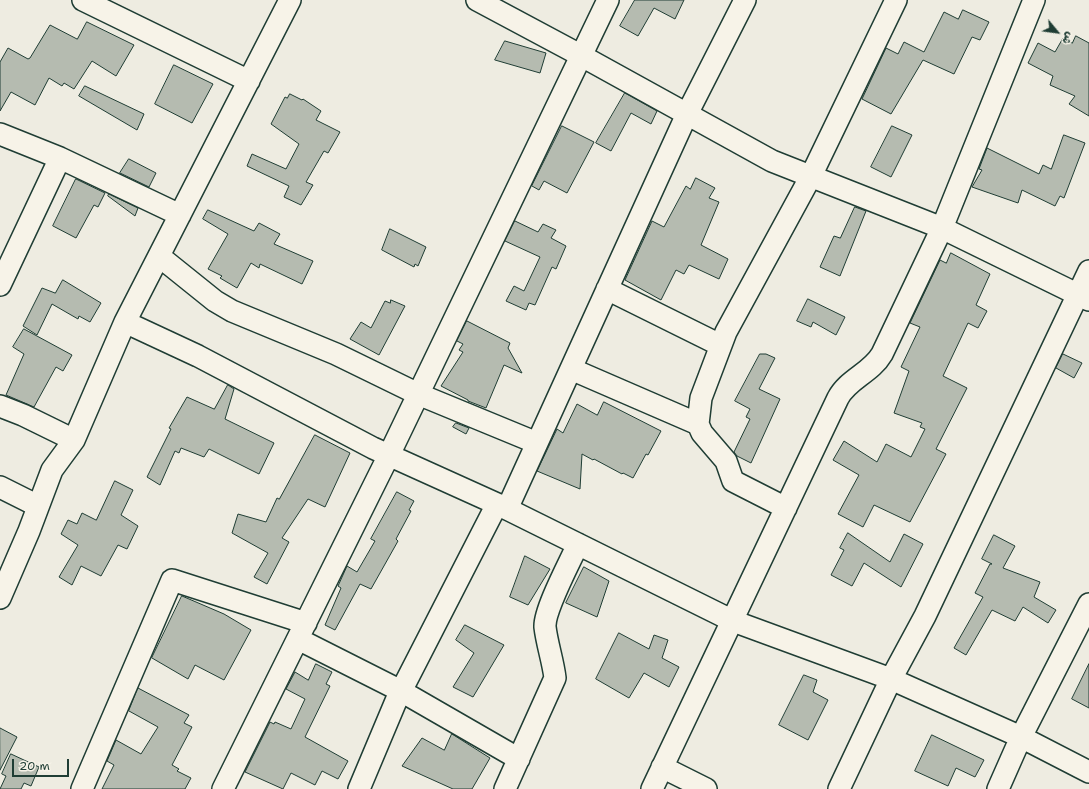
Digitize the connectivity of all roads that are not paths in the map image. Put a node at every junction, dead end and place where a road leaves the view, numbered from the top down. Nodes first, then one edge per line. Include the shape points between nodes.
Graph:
1 (83, 0) edge
2 (290, 0) edge
3 (477, 0) edge
4 (608, 0) edge
5 (745, 0) edge
6 (896, 0) edge
7 (1034, 0) edge
8 (580, 55) junction
9 (249, 81) junction
10 (687, 114) junction
11 (0, 134) edge
12 (60, 158) junction
13 (811, 176) junction
14 (180, 215) junction
15 (942, 228) junction
16 (159, 256) junction
17 (1089, 271) edge
18 (0, 284) edge
19 (607, 289) junction
20 (1083, 297) edge
21 (125, 322) junction
22 (720, 345) junction
23 (571, 368) junction
24 (418, 394) junction
25 (0, 406) edge
26 (698, 424) junction
27 (74, 440) junction
28 (537, 442) junction
29 (388, 455) junction
30 (0, 487) edge
31 (38, 506) junction
32 (502, 506) junction
33 (786, 508) junction
34 (578, 544) junction
35 (0, 598) edge
36 (1089, 604) edge
37 (733, 621) junction
38 (302, 631) junction
39 (891, 679) junction
40 (401, 691) junction
41 (1021, 737) junction
42 (519, 759) junction
43 (662, 767) junction
44 (1089, 772) edge
45 (82, 789) edge
46 (223, 789) edge
47 (359, 789) edge
48 (505, 789) edge
49 (652, 789) edge
50 (706, 789) edge
51 (839, 789) edge
52 (998, 789) edge

1 - 9 street
2 - 9 street
3 - 8 street
4 - 8 street
5 - 10 street
6 - 13 street
7 - 15 street
8 - 10 street
8 - 24 street
9 - 14 street
10 - 13 street via 772,161
10 - 19 street
11 - 12 street
12 - 14 street
12 - 18 street
13 - 15 street
13 - 22 street
14 - 16 street
15 - 20 street
15 - 33 street via 878,360 842,391
16 - 21 street
16 - 24 street via 223,306 336,354
17 - 20 street
19 - 22 street
19 - 23 street
20 - 39 street via 925,616
21 - 27 street
21 - 29 street via 198,356
22 - 26 street via 701,398
23 - 26 street
23 - 28 street
24 - 28 street
24 - 29 street
25 - 27 street
26 - 33 street via 702,433 726,461 733,481
27 - 31 street via 52,470
28 - 32 street
29 - 32 street
29 - 38 street
30 - 31 street
31 - 35 street
32 - 34 street
32 - 40 street
33 - 37 street
34 - 37 street
34 - 42 street via 549,610 545,626 555,678
36 - 41 street
37 - 39 street
37 - 43 street
38 - 40 street
38 - 45 street via 172,580
38 - 46 street
39 - 41 street
39 - 51 street
40 - 42 street
40 - 47 street
41 - 44 street
41 - 52 street
42 - 48 street
43 - 49 street
43 - 50 street

